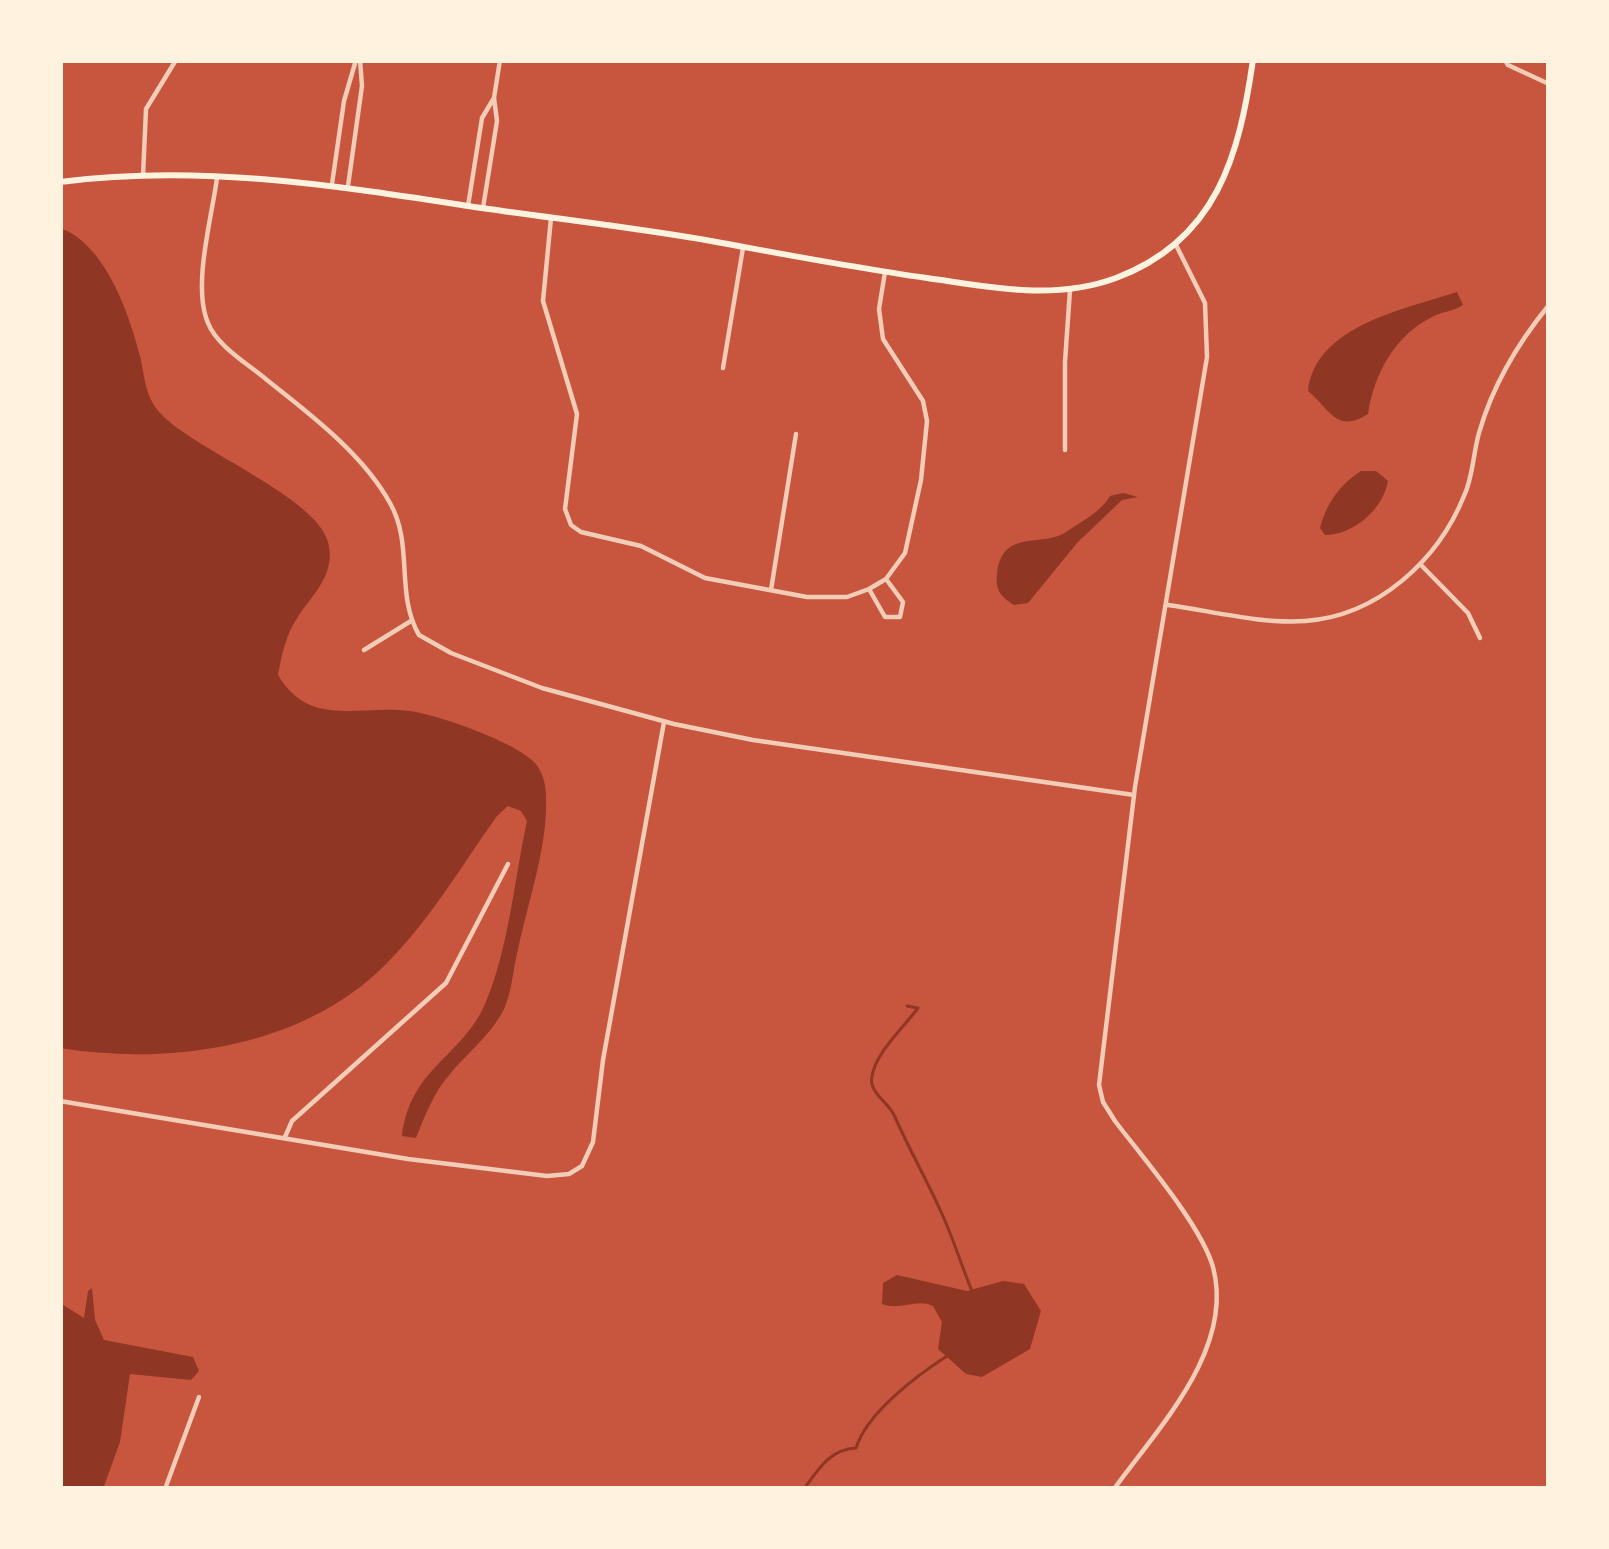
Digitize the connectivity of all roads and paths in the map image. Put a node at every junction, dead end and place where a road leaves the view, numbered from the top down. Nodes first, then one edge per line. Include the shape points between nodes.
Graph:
1 (176, 60) edge
2 (358, 60) edge
3 (500, 60) edge
4 (1253, 60) edge
5 (1505, 60) edge
6 (1549, 85) edge
7 (494, 98) junction
8 (340, 125) junction
9 (356, 127) junction
10 (217, 175) junction
11 (142, 176) junction
12 (60, 182) edge
13 (332, 184) junction
14 (349, 186) junction
15 (468, 206) junction
16 (483, 208) junction
17 (551, 218) junction
18 (1175, 243) junction
19 (743, 248) junction
20 (885, 272) junction
21 (1070, 290) junction
22 (1549, 305) edge
23 (723, 368) dead end
24 (796, 434) dead end
25 (1065, 450) dead end
26 (1422, 566) junction
27 (886, 579) junction
28 (869, 589) junction
29 (771, 590) junction
30 (1168, 605) junction
31 (411, 621) junction
32 (1480, 638) dead end
33 (364, 650) dead end
34 (664, 722) junction
35 (1134, 795) junction
36 (508, 864) dead end
37 (60, 1101) edge
38 (284, 1138) junction
39 (199, 1397) dead end
40 (165, 1489) edge
41 (1114, 1489) edge

1 - 11 street via 146,109
2 - 8 street
2 - 9 street
3 - 7 street
4 - 18 main road via 1230,169
5 - 6 street
7 - 15 street via 482,118
7 - 16 street
8 - 9 street
8 - 13 street
9 - 14 street
10 - 11 main road
10 - 13 main road
10 - 31 street via 203,279 208,324 347,451 389,501 402,532
11 - 12 main road
13 - 14 main road
14 - 15 main road
15 - 16 main road
16 - 17 main road
17 - 19 main road
17 - 29 street via 543,302 577,414 565,509 571,525 641,546 694,574
18 - 21 main road via 1123,275
18 - 30 street via 1205,303 1207,357
19 - 20 main road
19 - 23 street
20 - 21 main road
20 - 27 street via 883,339 927,421 905,553
21 - 25 street
22 - 26 street via 1499,376 1466,493
24 - 29 street
26 - 30 street via 1347,612 1306,621
26 - 32 street via 1468,613
27 - 28 street
27 - 28 street via 903,602 900,617 884,617
28 - 29 street via 826,598
30 - 35 street
31 - 33 street
31 - 34 street via 451,653
34 - 35 street
34 - 38 street via 593,1142 582,1166 548,1176
35 - 41 street via 1099,1085 1115,1121 1197,1234 1217,1288 1198,1369
36 - 38 street via 446,983 292,1121
37 - 38 street
39 - 40 street

